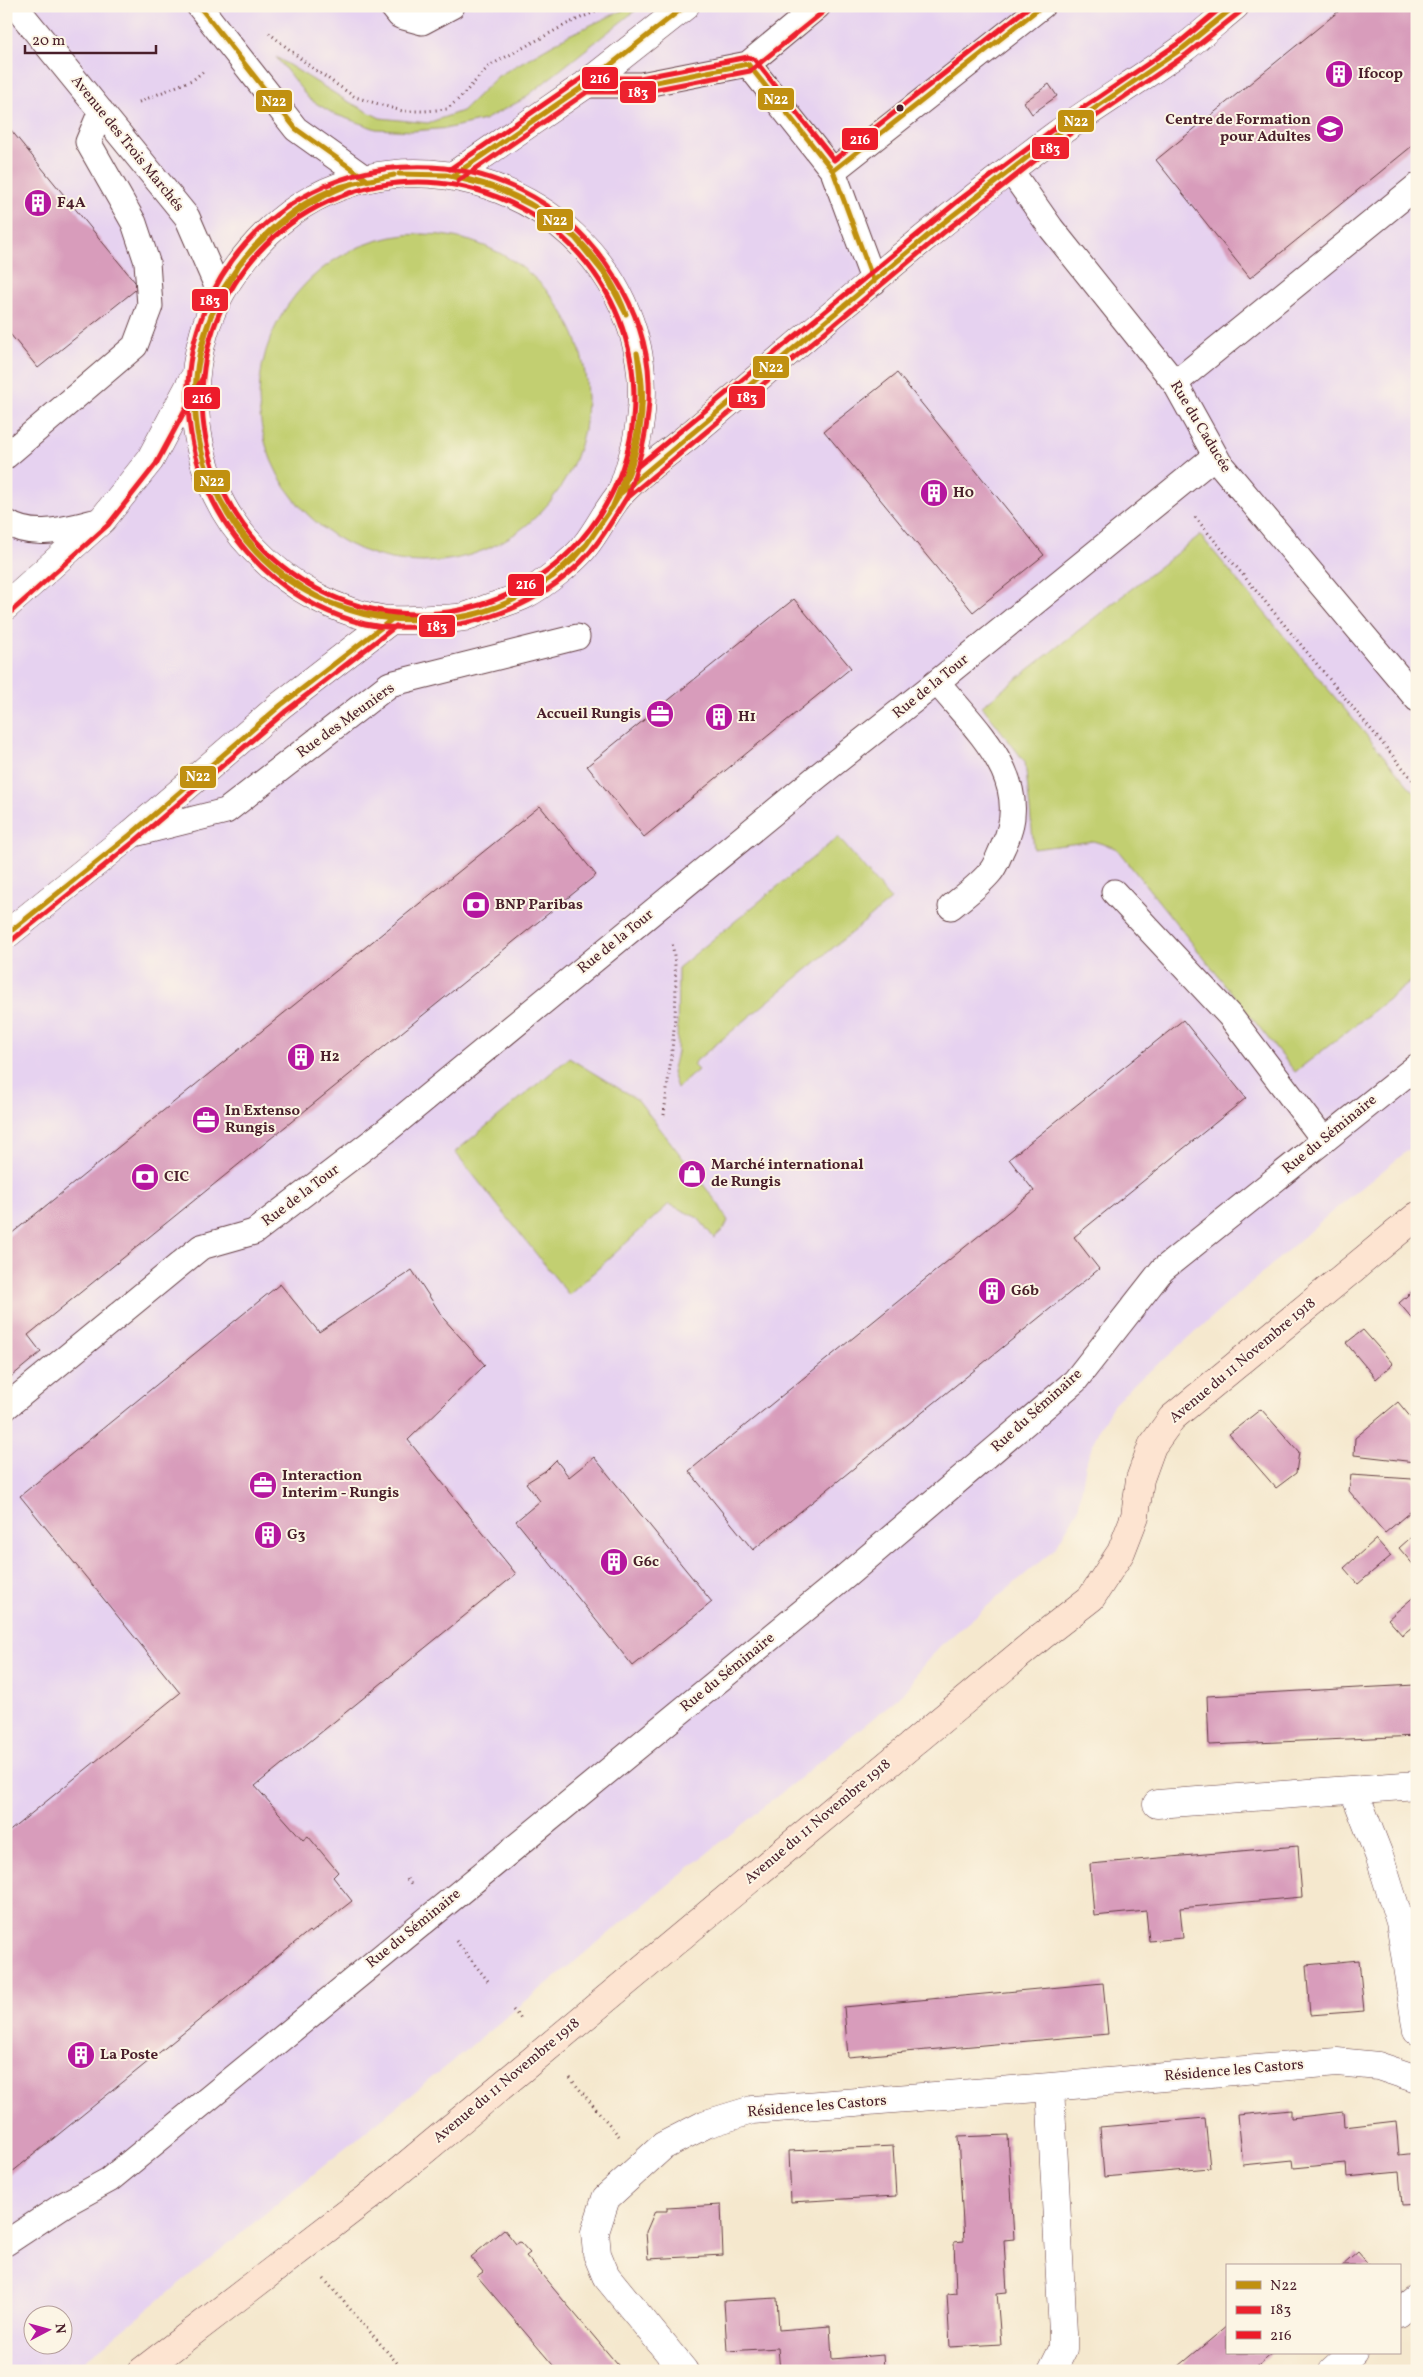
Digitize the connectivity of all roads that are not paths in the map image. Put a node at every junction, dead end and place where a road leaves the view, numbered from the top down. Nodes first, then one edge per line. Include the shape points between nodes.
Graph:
1 (15, 6) edge
2 (199, 6) edge
3 (392, 6) edge
4 (452, 6) edge
5 (685, 6) edge
6 (818, 6) edge
7 (1042, 6) edge
8 (1235, 6) edge
9 (748, 64) junction
10 (585, 85) junction
11 (108, 119) junction
12 (1011, 171) junction
13 (833, 172) junction
14 (454, 175) junction
15 (366, 179) junction
16 (1417, 186) edge
17 (874, 282) junction
18 (220, 293) junction
19 (195, 375) junction
20 (1175, 383) junction
21 (6, 456) edge
22 (1215, 456) junction
23 (621, 493) junction
24 (102, 520) junction
25 (6, 522) edge
26 (6, 606) edge
27 (391, 620) junction
28 (576, 637) dead end
29 (938, 682) junction
30 (1417, 699) edge
31 (130, 835) junction
32 (1114, 892) dead end
33 (951, 907) dead end
34 (6, 935) edge
35 (1417, 1066) edge
36 (1324, 1140) junction
37 (1417, 1216) edge
38 (6, 1407) edge
39 (1417, 1785) edge
40 (1354, 1791) junction
41 (1157, 1804) dead end
42 (1417, 2031) edge
43 (1417, 2079) edge
44 (1050, 2087) junction
45 (6, 2243) edge
46 (1417, 2298) edge
47 (1400, 2312) edge
48 (1353, 2354) edge
49 (142, 2371) edge
50 (684, 2371) edge
51 (1052, 2371) edge
52 (1333, 2371) edge

1 - 11 lane, Avenue des Trois Marchés
2 - 15 lane via 296,129
3 - 4 lane via 400,16 422,22
5 - 10 street
6 - 9 lane
7 - 13 lane
8 - 12 street via 1183,48 1057,134
9 - 10 lane via 641,85
9 - 13 lane
10 - 14 street
11 - 18 lane, Avenue des Trois Marchés via 186,217
11 - 21 lane via 88,142 134,223 147,262 150,306 135,346
12 - 17 street
12 - 20 lane, Rue du Caducée via 1051,228
13 - 17 lane
14 - 15 street via 410,173
14 - 23 street via 494,186 532,203 565,227 594,257 617,292 632,330 641,371 642,412
15 - 18 street via 322,195 281,220 247,253
16 - 20 lane
17 - 23 street
18 - 19 street via 204,332
19 - 24 street via 150,460
19 - 27 street via 194,410 199,444 209,477 224,509 243,537 267,563 294,584 357,613
20 - 22 lane, Rue du Caducée
22 - 29 lane, Rue de la Tour
22 - 30 lane, Rue du Caducée
23 - 27 street via 582,551 526,594 461,618
24 - 25 lane via 45,531 29,531
24 - 26 street
27 - 31 street via 281,705
28 - 31 lane, Rue des Meuniers via 390,684 226,811
29 - 33 lane via 994,751 1009,779 1014,814 1009,836 991,871
29 - 38 lane, Rue de la Tour via 810,782 386,1131 254,1232 201,1247
31 - 34 street
32 - 36 lane via 1230,1016
35 - 36 lane, Rue du Séminaire
36 - 45 lane, Rue du Séminaire via 1162,1270 1075,1381 846,1576 109,2180
37 - 49 main road, Avenue du 11 Novembre 1918 via 1172,1418 1152,1446 1140,1479 1135,1516 1121,1552 1091,1598 367,2198
39 - 40 street
40 - 41 street
40 - 42 street via 1400,1922
43 - 44 street, Résidence les Castors via 1378,2066 1337,2062
44 - 50 street, Résidence les Castors via 752,2110 706,2124 663,2146 606,2198 595,2232 597,2254 606,2276
44 - 51 street via 1063,2333 1063,2349
46 - 47 street
48 - 52 street

